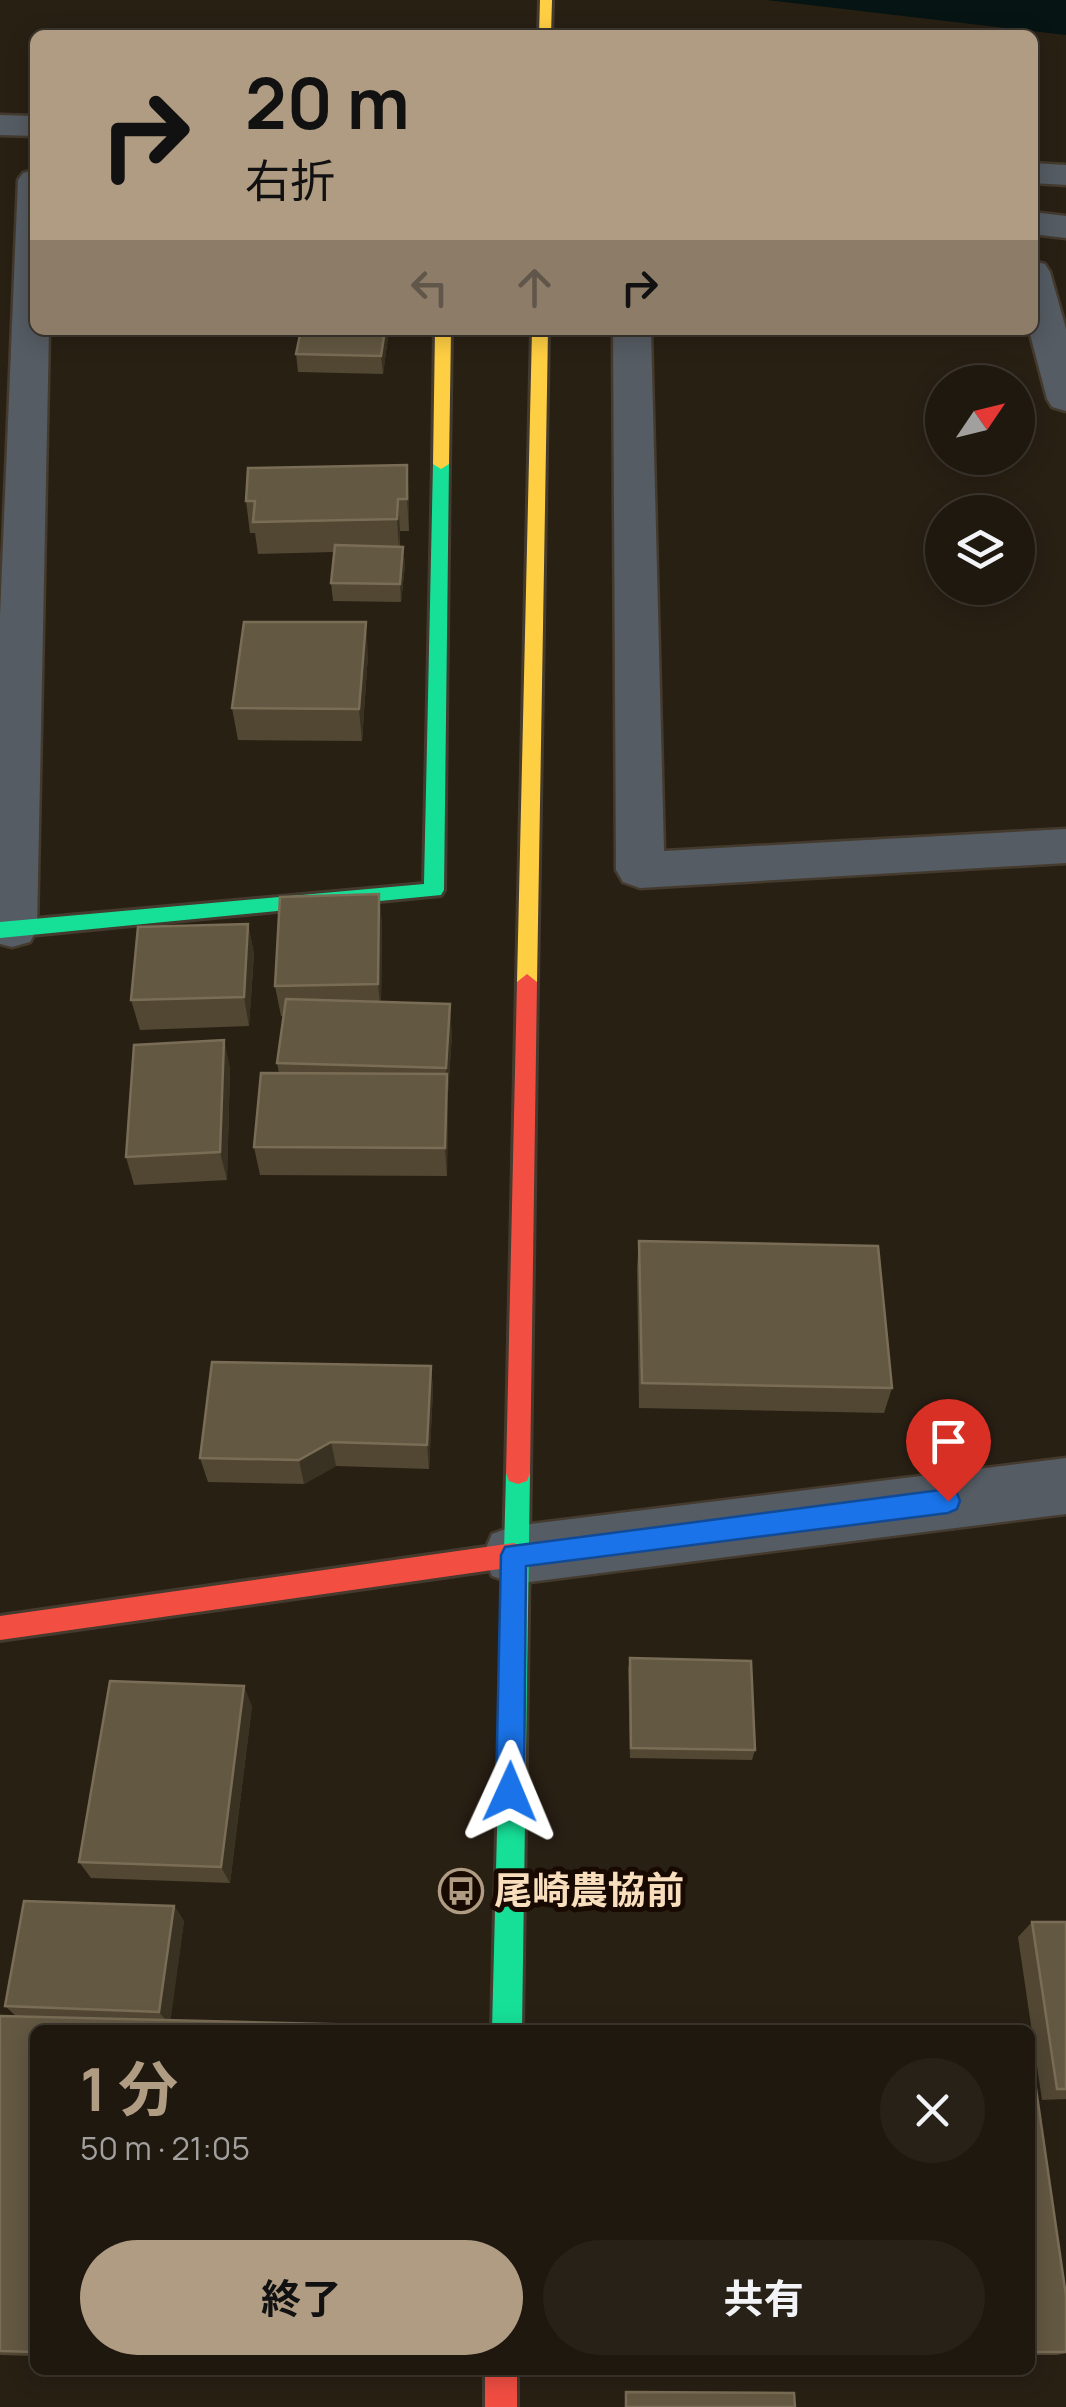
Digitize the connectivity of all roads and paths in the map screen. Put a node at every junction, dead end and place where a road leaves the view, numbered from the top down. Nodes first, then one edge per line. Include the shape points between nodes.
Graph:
1 (546, 0) edge
2 (545, 30) edge
3 (0, 125) edge
4 (30, 126) edge
5 (1038, 173) edge
6 (1066, 175) edge
7 (30, 180) edge
8 (0, 181) edge
9 (1038, 225) edge
10 (1066, 227) edge
11 (1038, 294) edge
12 (30, 309) edge
13 (442, 335) edge
14 (540, 335) edge
15 (632, 335) edge
16 (1066, 399) edge
17 (1066, 846) edge
18 (6, 929) edge
19 (1066, 1486) edge
20 (514, 1555) junction
21 (0, 1628) edge
22 (506, 2025) edge
23 (501, 2375) edge
24 (501, 2407) edge

1 - 2 street
3 - 4 street
5 - 6 street
7 - 8 street
9 - 10 street
11 - 16 street
12 - 18 street
13 - 18 street via 434,890
14 - 20 street
15 - 17 street via 640,870
19 - 20 street
20 - 21 street
20 - 22 street
23 - 24 street

